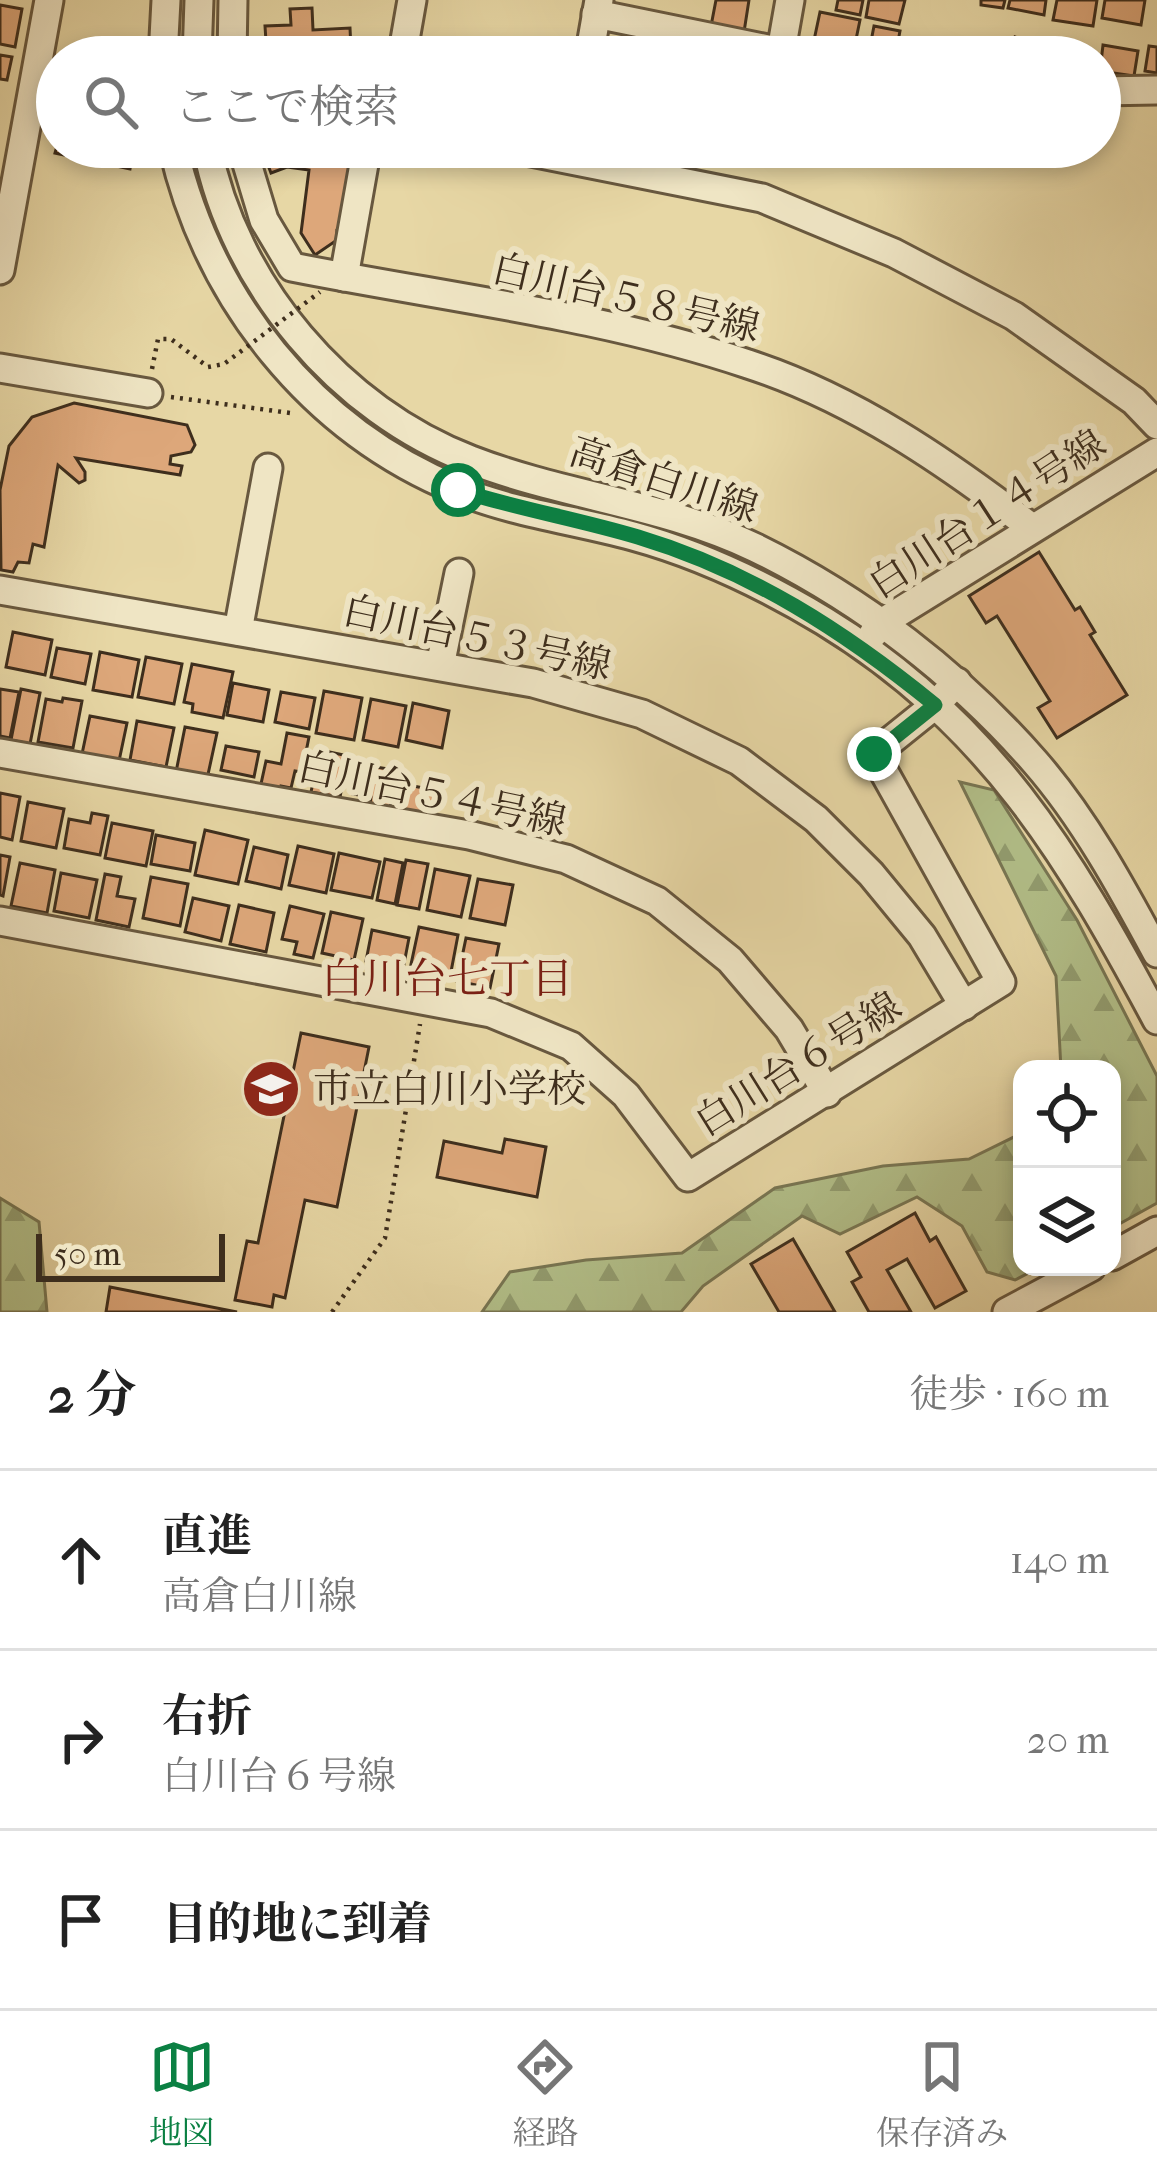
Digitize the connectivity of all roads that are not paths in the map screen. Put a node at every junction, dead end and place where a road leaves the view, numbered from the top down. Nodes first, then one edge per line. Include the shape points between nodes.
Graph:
1 (49, 0) edge
2 (166, 0) edge
3 (199, 0) edge
4 (233, 0) edge
5 (412, 0) edge
6 (790, 0) edge
7 (597, 7) edge
8 (42, 36) edge
9 (165, 36) edge
10 (198, 36) edge
11 (232, 36) edge
12 (406, 36) edge
13 (719, 36) edge
14 (793, 36) edge
15 (36, 72) edge
16 (1157, 90) edge
17 (1121, 91) edge
18 (179, 168) edge
19 (213, 168) edge
20 (248, 168) edge
21 (362, 168) edge
22 (611, 168) edge
23 (0, 270) edge
24 (332, 285) junction
25 (0, 368) edge
26 (148, 394) road end
27 (1157, 425) edge
28 (1157, 452) edge
29 (268, 468) dead end
30 (1032, 528) junction
31 (459, 574) dead end
32 (0, 590) edge
33 (883, 622) junction
34 (238, 632) junction
35 (863, 647) junction
36 (440, 667) junction
37 (956, 682) junction
38 (935, 705) junction
39 (0, 753) edge
40 (0, 921) edge
41 (1157, 953) edge
42 (964, 1006) junction
43 (1157, 1020) edge
44 (827, 1093) junction
45 (1157, 1231) edge
46 (1121, 1251) edge
47 (1074, 1276) edge
48 (1007, 1312) edge

1 - 8 street
2 - 9 street
3 - 10 street
4 - 11 street
5 - 12 street
6 - 14 street
7 - 13 street
15 - 23 street
16 - 17 street
18 - 35 street, 高倉白川線 via 196,226 251,326 288,372 380,449 458,490 683,553
19 - 33 street, 高倉白川線 via 228,218 277,309 336,374 400,423 470,460 740,542
20 - 24 street, 白川台５８号線 via 264,220 292,267
21 - 24 street
22 - 27 street via 762,198 894,254 1014,316
24 - 30 street, 白川台５８号線 via 619,329 750,364 940,458
25 - 26 street
28 - 30 street, 白川台１４号線
29 - 34 street
30 - 33 street, 白川台１４号線
31 - 36 street
32 - 34 street, 白川台５３号線
33 - 35 street, 白川台１４号線
33 - 37 street, 高倉白川線
34 - 36 street, 白川台５３号線
35 - 38 street, 高倉白川線
36 - 42 street, 白川台５３号線 via 642,714 739,761 871,874
37 - 38 street
37 - 41 street, 高倉白川線 via 1038,764
38 - 42 street, 白川台６号線 via 874,754 1001,982
38 - 43 street, 高倉白川線 via 1044,826
39 - 44 street, 白川台５４号線 via 566,859 657,901 730,960 789,1029
40 - 44 street, 白川台６号線 via 491,1013 571,1046 626,1095 688,1178
42 - 44 street, 白川台６号線
45 - 46 street
47 - 48 street

